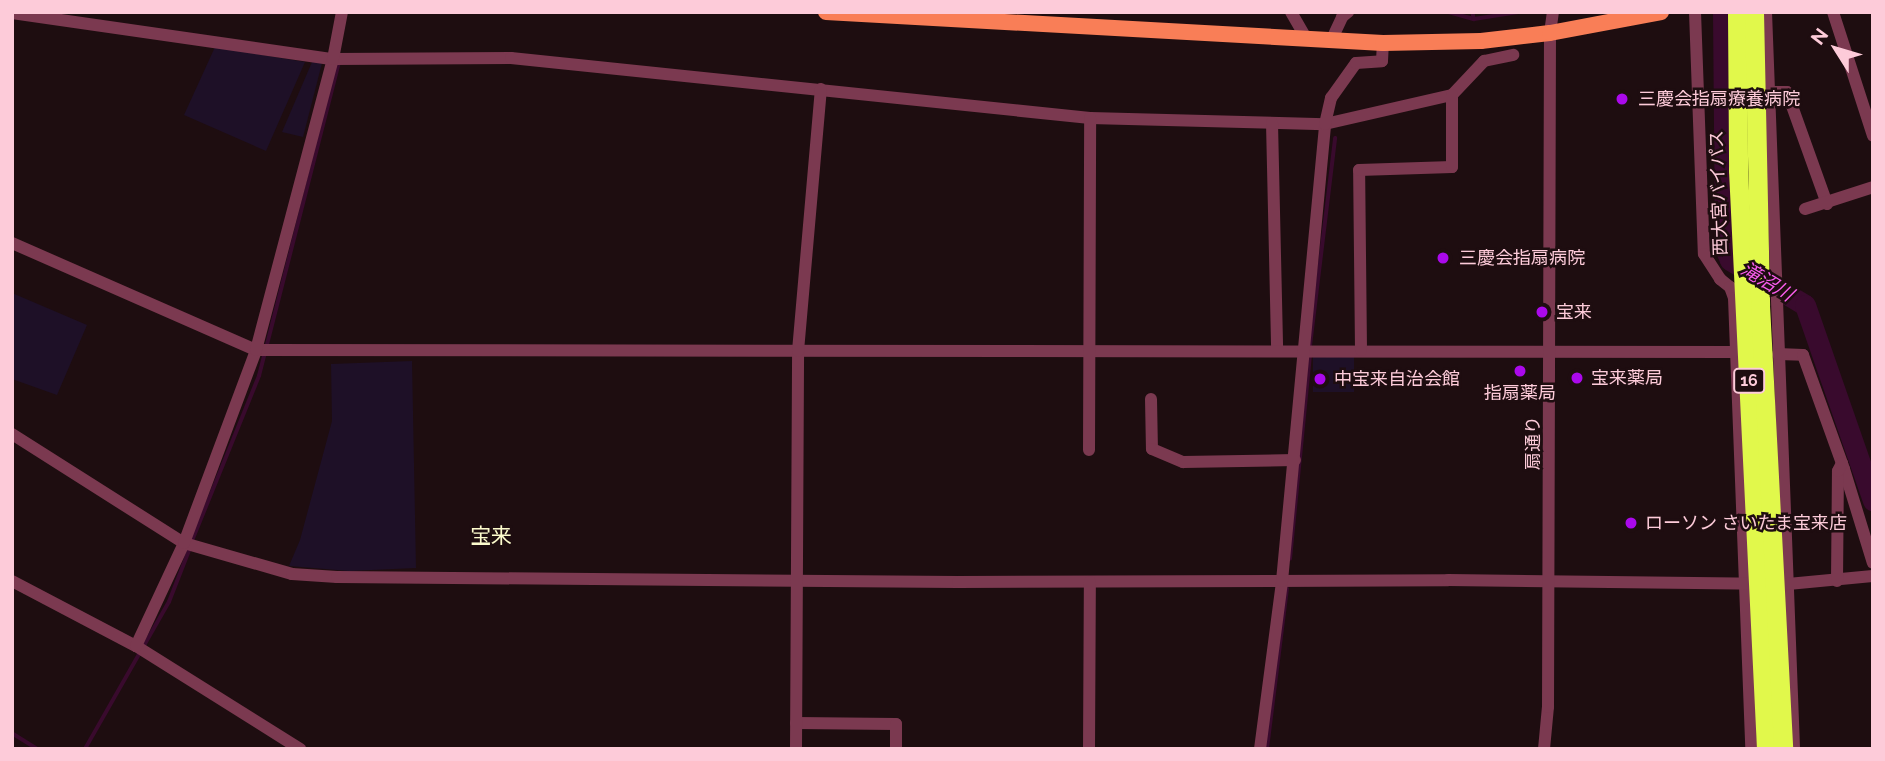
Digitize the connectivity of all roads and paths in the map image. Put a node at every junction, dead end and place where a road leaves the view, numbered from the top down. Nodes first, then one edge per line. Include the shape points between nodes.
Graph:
1 (342, 12) edge
2 (826, 12) edge
3 (1291, 12) edge
4 (1348, 12) edge
5 (1553, 12) edge
6 (1661, 12) edge
7 (1695, 12) edge
8 (1737, 12) edge
9 (1754, 12) edge
10 (1766, 12) edge
11 (1833, 12) edge
12 (12, 13) edge
13 (897, 14) edge
14 (1081, 20) edge
15 (1550, 33) junction
16 (1307, 40) junction
17 (1331, 41) junction
18 (1383, 43) junction
19 (1513, 55) dead end
20 (332, 59) junction
21 (821, 89) junction
22 (1767, 92) junction
23 (1452, 95) junction
24 (1090, 118) junction
25 (1272, 123) junction
26 (1325, 124) junction
27 (1873, 136) edge
28 (1873, 187) edge
29 (1828, 204) junction
30 (1805, 209) dead end
31 (12, 243) edge
32 (256, 350) junction
33 (1277, 350) junction
34 (1306, 350) junction
35 (1361, 350) junction
36 (798, 351) junction
37 (1735, 352) junction
38 (1088, 353) junction
39 (1551, 353) junction
40 (1779, 354) junction
41 (1152, 399) dead end
42 (12, 433) edge
43 (1089, 450) dead end
44 (1295, 460) junction
45 (1842, 463) junction
46 (184, 543) junction
47 (1873, 563) edge
48 (1873, 576) edge
49 (797, 580) junction
50 (12, 581) edge
51 (1282, 581) junction
52 (1549, 581) junction
53 (1837, 581) junction
54 (1090, 582) junction
55 (1746, 584) junction
56 (1788, 584) junction
57 (136, 646) junction
58 (796, 723) junction
59 (300, 749) edge
60 (796, 749) edge
61 (895, 749) edge
62 (1089, 749) edge
63 (1260, 749) edge
64 (1544, 749) edge
65 (1751, 749) edge
66 (1766, 749) edge
67 (1783, 749) edge
68 (1794, 749) edge

1 - 20 street
2 - 13 main road
3 - 16 street
4 - 17 street
5 - 15 street, 扇通り
6 - 15 main road
7 - 37 street via 1704,254 1734,298
8 - 66 highway, 西大宮バイパス / 16, bridge via 1738,170
9 - 67 highway, 16, bridge via 1760,305
10 - 22 street
11 - 27 street
12 - 20 street
13 - 14 main road
14 - 16 main road
15 - 18 main road via 1481,41
15 - 39 street, 扇通り
16 - 17 main road
17 - 18 main road
18 - 26 street via 1382,61 1356,63 1331,98
19 - 23 street via 1484,61
20 - 21 street via 512,58
20 - 32 street
21 - 24 street
21 - 36 street
22 - 29 street via 1787,92
22 - 40 street
23 - 26 street
23 - 35 street via 1452,167 1359,170
24 - 25 street
24 - 38 street
25 - 26 street
25 - 33 street
26 - 34 street
28 - 29 street
29 - 30 street
31 - 32 street
32 - 36 street
32 - 46 street
33 - 34 street
33 - 38 street
34 - 35 street
34 - 44 street
35 - 39 street
36 - 38 street
36 - 49 street
37 - 39 street
37 - 55 street
38 - 43 street
39 - 52 street, 扇通り
40 - 45 street via 1803,355
40 - 56 street
41 - 44 street via 1152,449 1183,462
42 - 46 street
44 - 51 street
45 - 47 street
45 - 53 street via 1838,471
46 - 49 street via 292,573 337,577
46 - 57 street
48 - 53 street
49 - 54 street
49 - 58 street
50 - 57 street
51 - 52 street
51 - 54 street
51 - 63 street
52 - 55 street
52 - 64 street, 扇通り
53 - 56 street
54 - 62 street
55 - 56 street
55 - 65 street
56 - 68 street
57 - 59 street
58 - 60 street
58 - 61 street via 896,723

